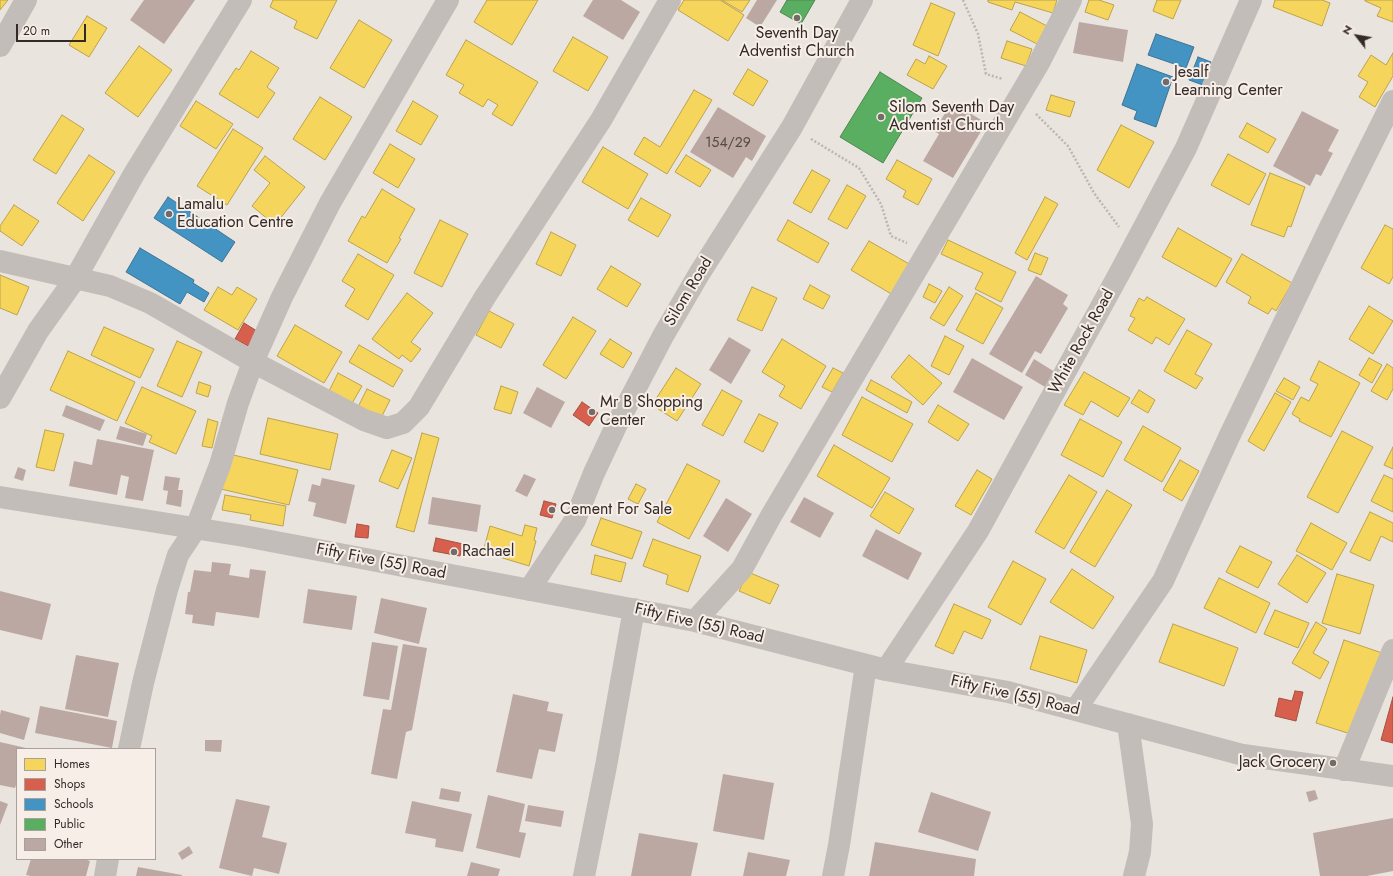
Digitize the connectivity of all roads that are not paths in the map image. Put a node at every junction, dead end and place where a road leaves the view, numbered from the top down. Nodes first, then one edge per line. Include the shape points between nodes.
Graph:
1 (26, 0) edge
2 (240, 0) edge
3 (448, 0) edge
4 (670, 0) edge
5 (862, 0) edge
6 (1071, 0) edge
7 (1251, 0) edge
8 (0, 46) edge
9 (1393, 101) edge
10 (0, 261) edge
11 (75, 279) junction
12 (253, 362) junction
13 (0, 398) edge
14 (0, 497) edge
15 (196, 528) junction
16 (529, 590) junction
17 (634, 610) junction
18 (695, 621) junction
19 (1393, 650) edge
20 (876, 667) junction
21 (1076, 709) junction
22 (1128, 724) junction
23 (129, 748) edge
24 (1344, 770) junction
25 (1393, 776) edge
26 (108, 860) edge
27 (105, 876) edge
28 (584, 876) edge
29 (833, 876) edge
30 (1134, 876) edge

1 - 8 street
2 - 11 street via 134,174
3 - 12 street via 330,204 282,297
4 - 12 street via 601,120 485,297 419,406 403,423 387,428 364,420
5 - 16 street, Silom Road via 792,127 663,336 616,426 575,520
6 - 18 street via 1039,63 742,569
7 - 20 street, White Rock Road via 1186,148 978,531
9 - 21 street via 1236,423 1163,581
10 - 11 street
11 - 12 street via 110,286 150,303
11 - 13 street via 38,331
12 - 15 street via 238,402 220,465
14 - 15 street, Fifty Five (55) Road
15 - 16 street, Fifty Five (55) Road
15 - 23 street via 178,555 167,590
16 - 17 street, Fifty Five (55) Road
17 - 18 street, Fifty Five (55) Road
17 - 28 street
18 - 20 street, Fifty Five (55) Road
19 - 24 street
20 - 21 street, Fifty Five (55) Road via 1008,692
20 - 29 street
21 - 22 street, Fifty Five (55) Road
22 - 24 street, Fifty Five (55) Road via 1243,755
22 - 30 street via 1142,824 1140,852
24 - 25 street, Fifty Five (55) Road
26 - 27 street

